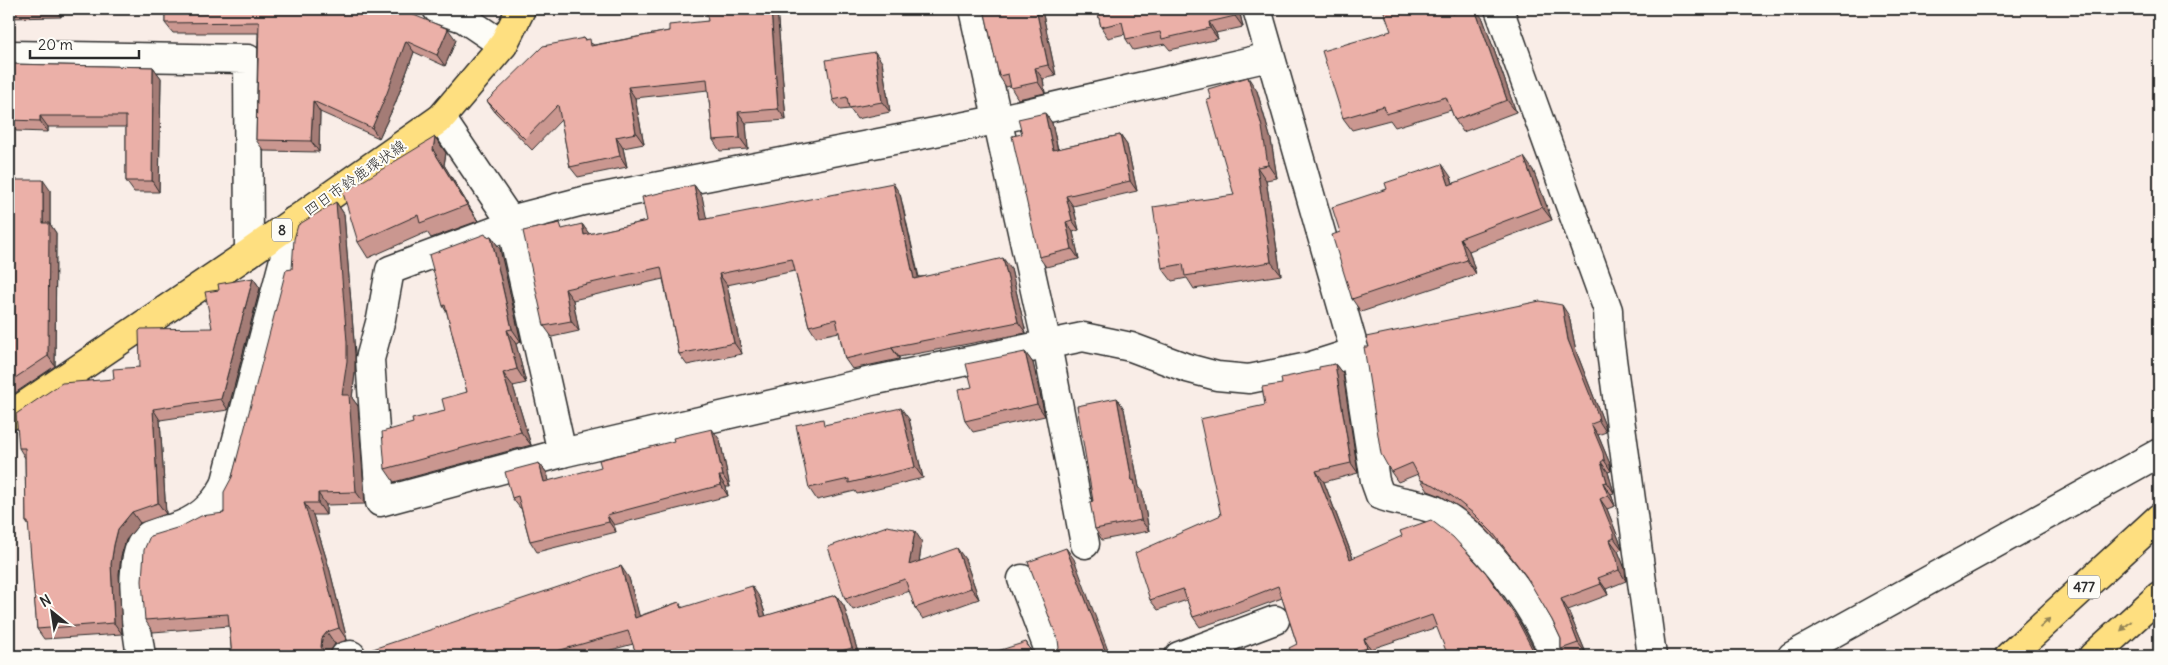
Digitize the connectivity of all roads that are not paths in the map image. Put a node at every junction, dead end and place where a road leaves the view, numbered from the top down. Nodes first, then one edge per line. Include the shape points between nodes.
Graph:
1 (437, 9) edge
2 (521, 9) edge
3 (973, 9) edge
4 (1256, 9) edge
5 (1499, 9) edge
6 (459, 14) edge
7 (503, 45) junction
8 (9, 55) edge
9 (1269, 56) junction
10 (440, 118) junction
11 (996, 120) junction
12 (294, 221) junction
13 (510, 222) junction
14 (250, 253) junction
15 (1047, 345) junction
16 (1354, 352) junction
17 (9, 416) edge
18 (562, 453) junction
19 (2159, 453) edge
20 (2159, 518) edge
21 (1085, 544) dead end
22 (1022, 579) dead end
23 (2159, 596) edge
24 (1275, 620) dead end
25 (141, 656) edge
26 (1051, 656) edge
27 (1179, 656) edge
28 (1554, 656) edge
29 (1652, 656) edge
30 (1792, 656) edge
31 (2009, 656) edge
32 (2093, 656) edge

1 - 6 street
2 - 7 main road, 四日市鈴鹿環状線 / 8
3 - 11 street
4 - 9 street
5 - 29 street via 1608,310
6 - 7 street
7 - 10 main road, 四日市鈴鹿環状線 / 8
8 - 14 street via 248,59
9 - 11 street
9 - 16 street
10 - 12 main road, 四日市鈴鹿環状線 / 8
10 - 13 street
11 - 13 street via 583,201
11 - 15 street
12 - 14 main road, 四日市鈴鹿環状線 / 8
12 - 25 street via 225,486 217,500 187,524 147,536 142,543 137,562 134,608
13 - 18 street
13 - 18 street via 390,270 370,359 380,502
14 - 17 main road, 四日市鈴鹿環状線 / 8
15 - 16 street via 1082,337 1131,347 1218,376 1249,379 1308,367
15 - 18 street via 876,380
15 - 21 street
16 - 28 street via 1380,495 1434,509 1458,525 1499,565 1519,591 1546,632
19 - 30 street
31 -> 20 main road, 477
22 - 26 street
23 -> 32 main road
24 - 27 street

